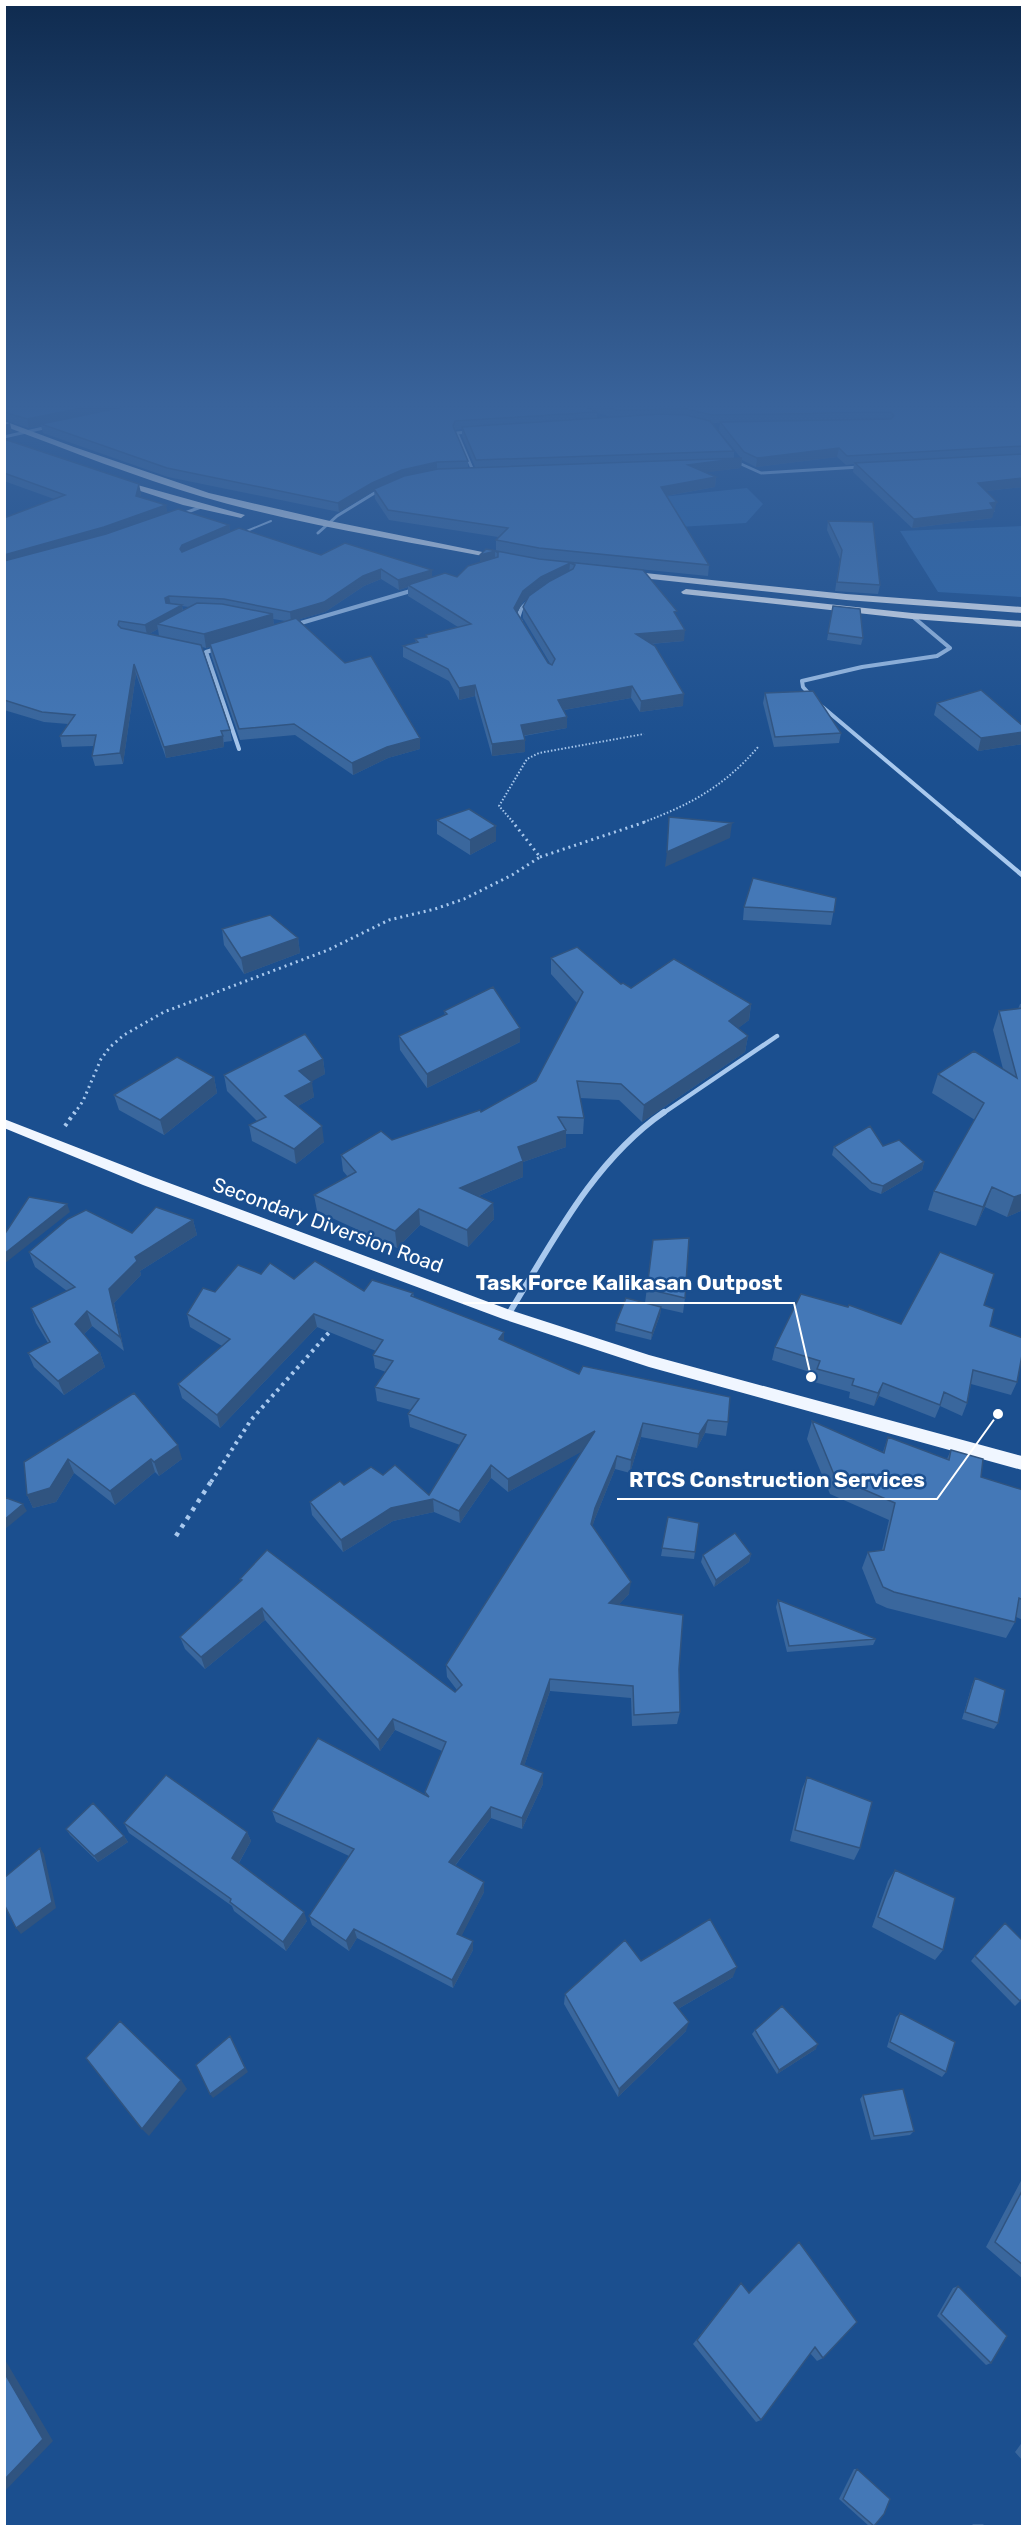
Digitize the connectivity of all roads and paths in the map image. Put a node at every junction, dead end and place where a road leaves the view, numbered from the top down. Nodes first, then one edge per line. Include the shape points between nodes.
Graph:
1 (260, 525) edge
2 (291, 525) edge
3 (327, 525) edge
4 (336, 525) edge
5 (314, 531) joint
6 (240, 534) edge
7 (455, 558) dead end
8 (515, 559) edge
9 (506, 567) edge
10 (616, 573) edge
11 (416, 589) edge
12 (672, 591) dead end
13 (533, 598) edge
14 (1023, 610) edge
15 (912, 616) junction
16 (1023, 624) edge
17 (290, 626) edge
18 (524, 627) edge
19 (228, 646) edge
20 (194, 649) edge
21 (206, 652) junction
22 (644, 734) dead end
23 (758, 747) dead end
24 (239, 749) dead end
25 (540, 857) junction
26 (1023, 875) edge
27 (777, 1036) dead end
28 (4, 1123) edge
29 (51, 1143) junction
30 (508, 1315) junction
31 (338, 1322) edge
32 (1023, 1463) edge
33 (176, 1536) dead end

1 - 6 lane
2 - 5 highway
3 - 5 street
4 - 8 highway
7 - 9 highway
10 - 14 highway via 846,597
11 - 17 street
12 - 15 highway
13 - 18 street via 520,609 518,618
15 - 16 highway
15 - 26 street via 950,648 936,656 818,676 802,681 803,687
19 - 21 street
20 - 21 street
21 - 24 street
22 - 25 path via 539,753 526,759 499,806
23 - 25 path via 743,766 719,785 678,807
25 - 29 path via 464,899 389,920 328,950 164,1012 124,1035 101,1059 83,1101
27 - 30 street via 650,1122 610,1159
28 - 29 main road, Secondary Diversion Road
29 - 30 main road, Secondary Diversion Road
30 - 32 main road, Secondary Diversion Road via 649,1361
31 - 33 path via 250,1420

